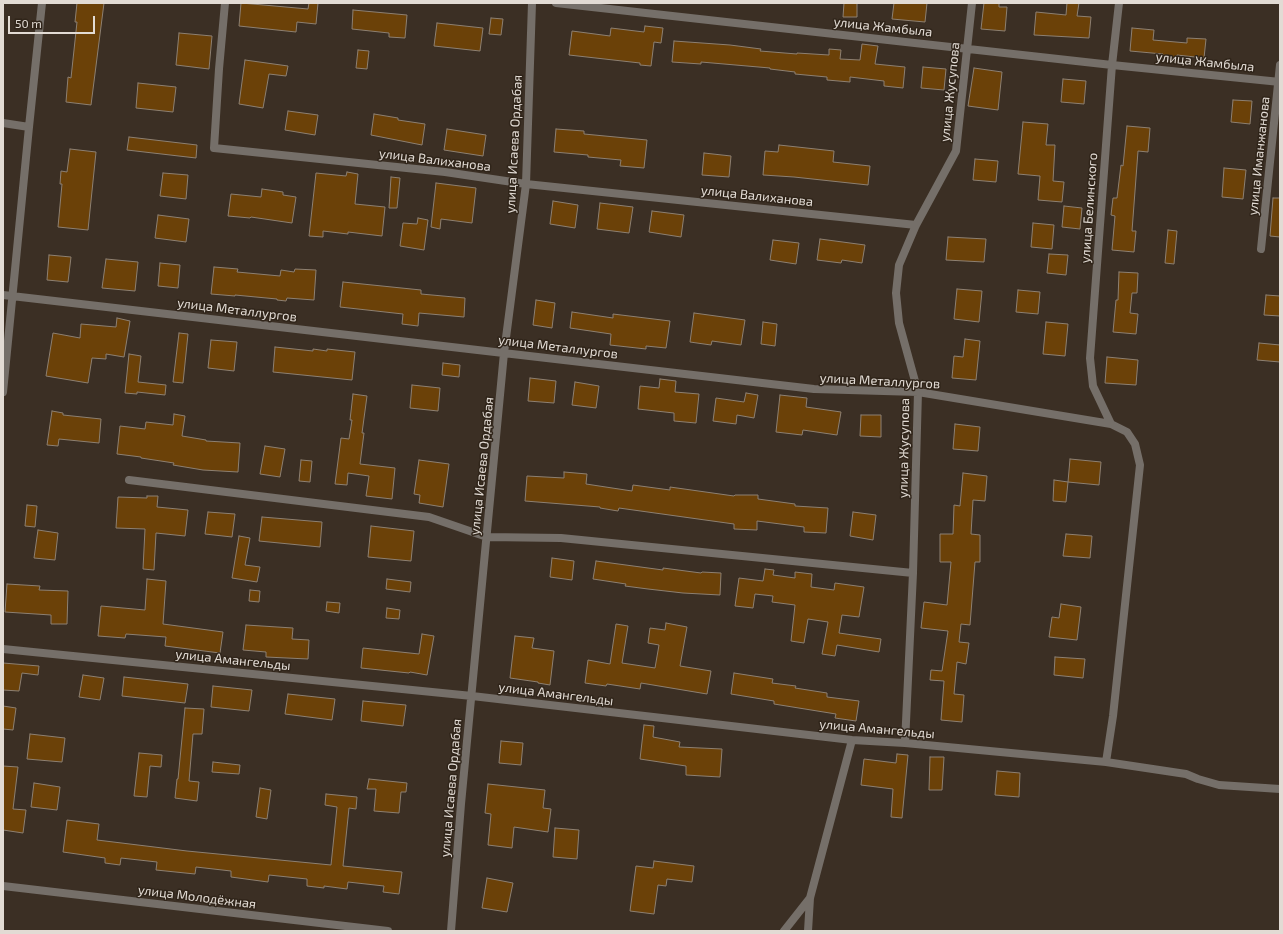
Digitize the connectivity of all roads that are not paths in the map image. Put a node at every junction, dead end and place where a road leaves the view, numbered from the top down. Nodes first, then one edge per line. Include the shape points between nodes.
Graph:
1 (42, 3) edge
2 (225, 3) edge
3 (532, 3) edge
4 (556, 3) edge
5 (972, 3) edge
6 (1119, 3) edge
7 (967, 48) junction
8 (1112, 65) junction
9 (1280, 65) edge
10 (1279, 82) edge
11 (3, 123) edge
12 (28, 127) junction
13 (526, 184) junction
14 (916, 224) junction
15 (1261, 249) dead end
16 (3, 295) edge
17 (12, 296) junction
18 (504, 353) junction
19 (3, 392) edge
20 (918, 392) junction
21 (1111, 424) junction
22 (129, 480) dead end
23 (487, 537) junction
24 (913, 574) junction
25 (3, 649) edge
26 (472, 696) junction
27 (852, 740) junction
28 (905, 743) junction
29 (1106, 762) junction
30 (1280, 789) edge
31 (3, 886) edge
32 (810, 898) junction
33 (388, 931) edge
34 (451, 931) edge
35 (784, 931) edge
36 (808, 931) edge

1 - 12 street
2 - 13 street, улица Валиханова via 214,148 445,172
3 - 13 street, улица Исаева Ордабая
4 - 7 street, улица Жамбыла
5 - 7 street, улица Жусупова
6 - 8 street, улица Белинского
7 - 8 street, улица Жамбыла
7 - 14 street, улица Жусупова via 956,150
8 - 10 street, улица Жамбыла
8 - 21 street, улица Белинского via 1090,358 1093,386
9 - 10 street, улица Иманжанова
10 - 15 street, улица Иманжанова
11 - 12 street
12 - 17 street
13 - 14 street, улица Валиханова
13 - 18 street, улица Исаева Ордабая
14 - 20 street, улица Жусупова via 899,265 896,293 899,323
16 - 17 street, улица Металлургов
17 - 18 street, улица Металлургов
17 - 19 street
18 - 20 street, улица Металлургов via 814,389
18 - 23 street, улица Исаева Ордабая
20 - 21 street, улица Металлургов
20 - 24 street, улица Жусупова
21 - 29 street via 1127,432 1135,444 1140,465
22 - 23 street via 429,518
23 - 24 street via 561,538
23 - 26 street, улица Исаева Ордабая
24 - 28 street, улица Жусупова
25 - 26 street, улица Амангельды
26 - 27 street, улица Амангельды
26 - 34 street, улица Исаева Ордабая
27 - 28 street, улица Амангельды
27 - 32 street
28 - 29 street, улица Амангельды
29 - 30 street, улица Амангельды via 1186,774 1219,785
31 - 33 street, улица Молодёжная
32 - 35 street
32 - 36 street

